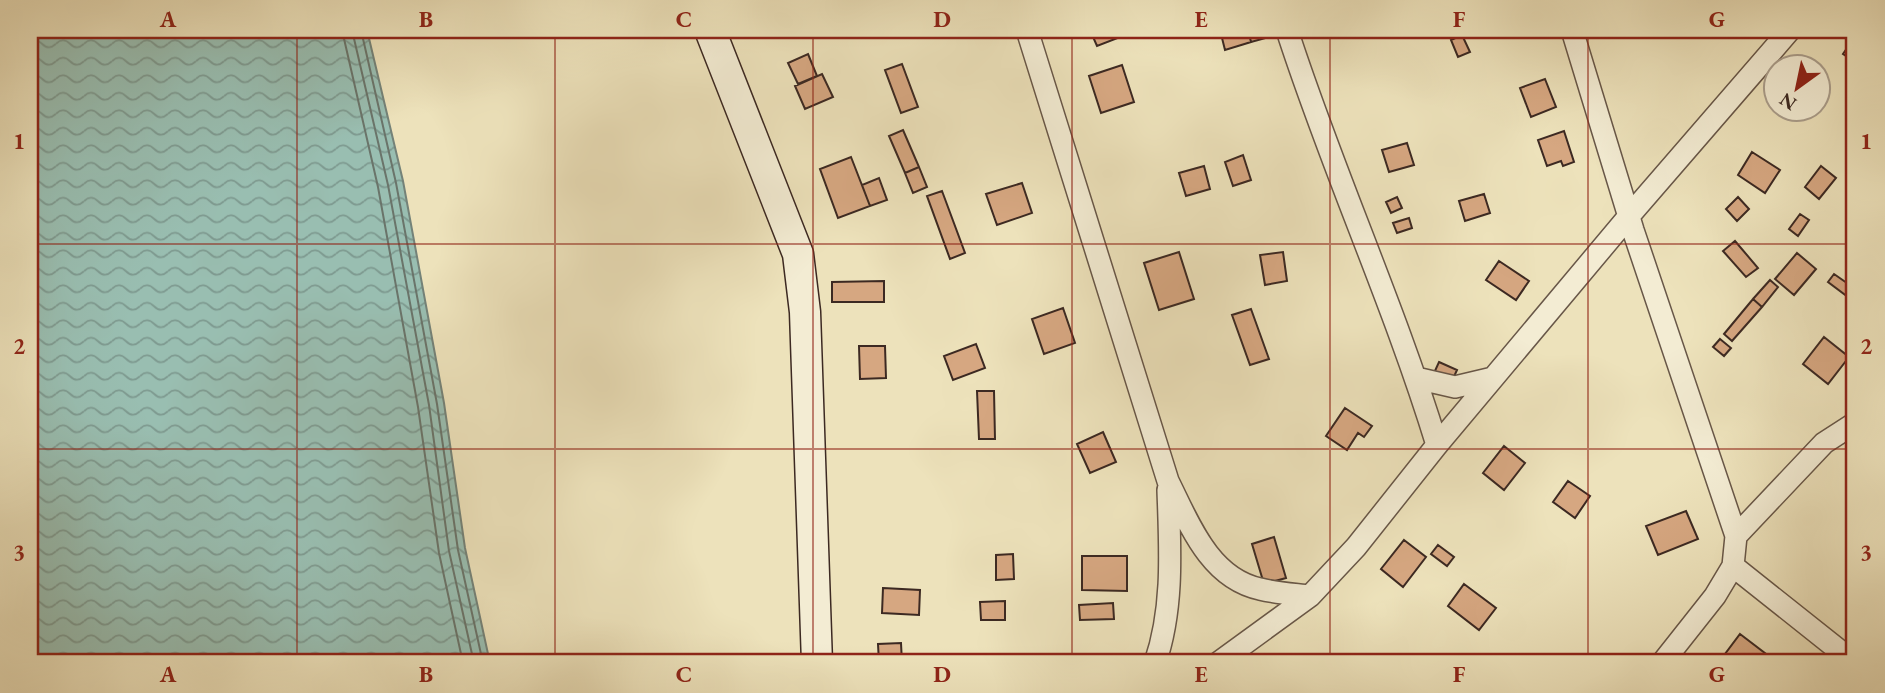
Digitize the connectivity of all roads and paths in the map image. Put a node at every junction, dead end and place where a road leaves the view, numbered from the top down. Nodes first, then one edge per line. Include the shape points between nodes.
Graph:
1 (710, 30) edge
2 (1027, 30) edge
3 (1287, 30) edge
4 (1572, 30) edge
5 (1790, 30) edge
6 (1629, 216) junction
7 (1493, 377) junction
8 (1416, 378) junction
9 (1855, 423) edge
10 (1437, 444) junction
11 (1168, 481) junction
12 (1736, 536) junction
13 (1733, 566) junction
14 (1310, 596) junction
15 (817, 663) edge
16 (1155, 663) edge
17 (1218, 663) edge
18 (1662, 663) edge
19 (1855, 663) edge

1 - 15 street via 799,254
2 - 11 street
3 - 8 street
4 - 6 street
5 - 6 street
6 - 7 street
6 - 12 street
7 - 8 street via 1455,387
7 - 10 street
8 - 10 street
9 - 12 street via 1824,443
10 - 14 street via 1356,547
11 - 14 street via 1201,546 1228,575 1260,589
11 - 16 street via 1171,560 1164,636
12 - 13 street
13 - 18 street
13 - 19 street
14 - 17 street

